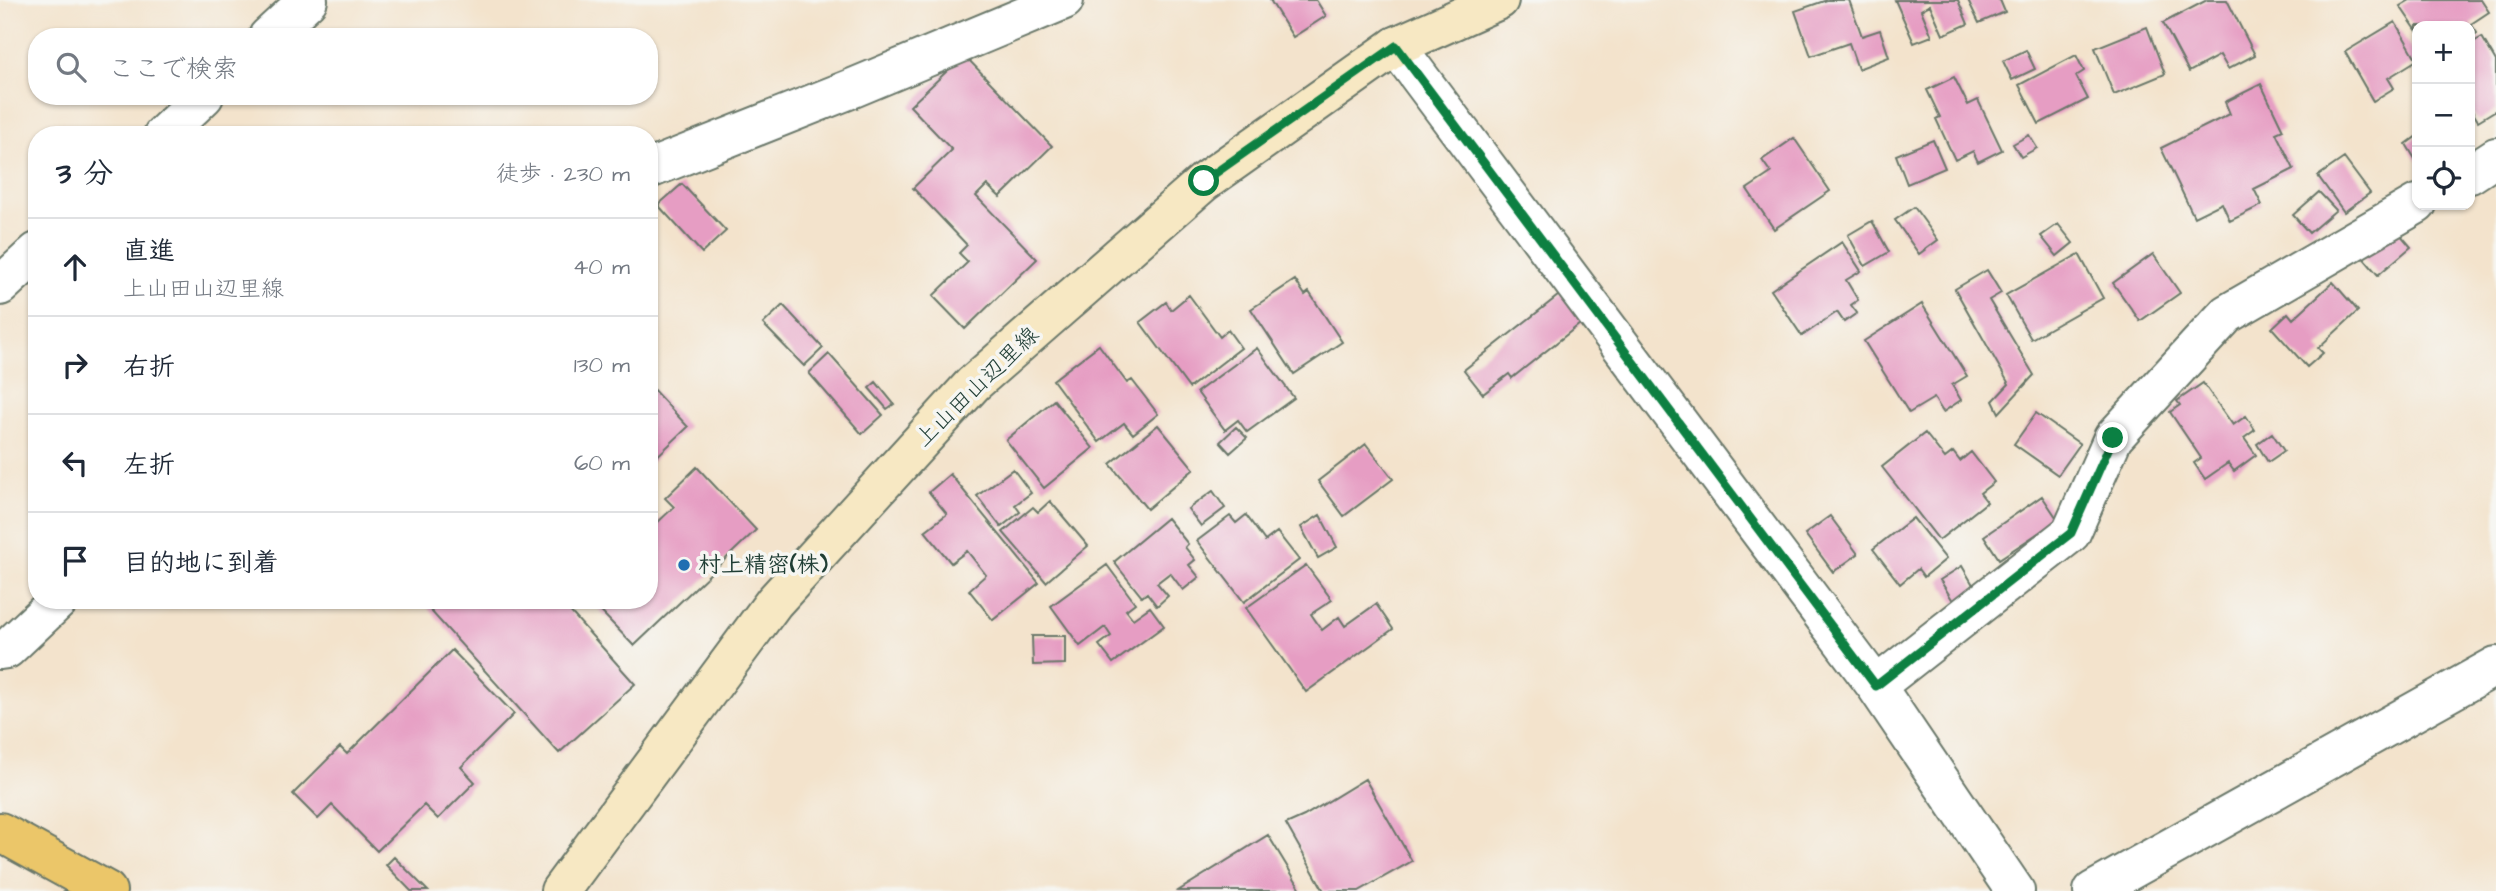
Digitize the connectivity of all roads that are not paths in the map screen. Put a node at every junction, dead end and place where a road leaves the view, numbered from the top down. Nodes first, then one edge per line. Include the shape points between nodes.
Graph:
1 (307, 0) edge
2 (1064, 0) edge
3 (1499, 0) edge
4 (277, 28) edge
5 (1396, 46) junction
6 (195, 105) edge
7 (172, 126) edge
8 (2496, 157) edge
9 (658, 165) edge
10 (2475, 171) edge
11 (2412, 207) edge
12 (28, 260) edge
13 (0, 286) edge
14 (49, 609) edge
15 (0, 650) edge
16 (2496, 666) edge
17 (1876, 686) junction
18 (0, 832) edge
19 (107, 891) edge
20 (561, 891) edge
21 (2015, 891) edge
22 (2093, 891) edge

1 - 4 street
2 - 9 street
3 - 5 main road, 上山田山辺里線
5 - 17 street
5 - 20 main road, 上山田山辺里線 via 1204,181 973,384 774,601
6 - 7 street
8 - 10 street
11 - 17 street via 2227,314 2113,438 2071,533
12 - 13 street
14 - 15 street via 7,649
16 - 22 street
17 - 21 street
18 - 19 highway

